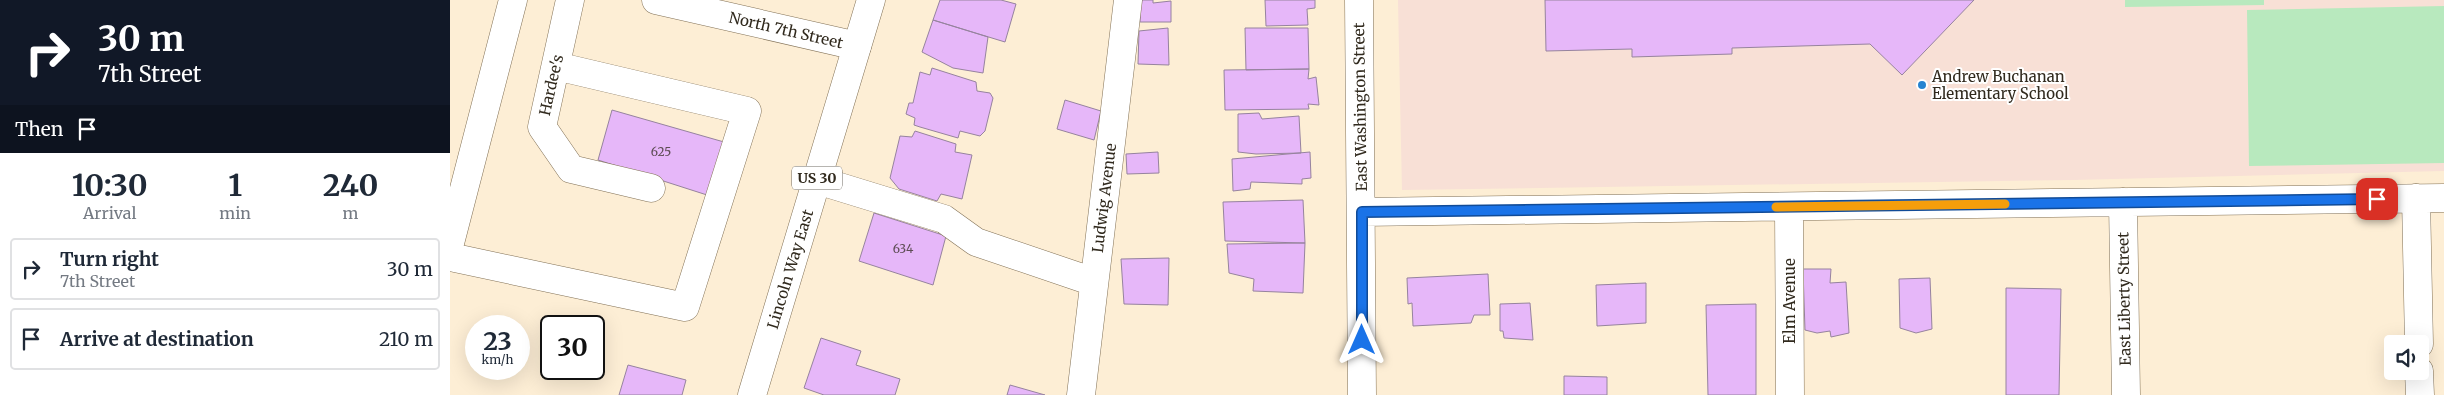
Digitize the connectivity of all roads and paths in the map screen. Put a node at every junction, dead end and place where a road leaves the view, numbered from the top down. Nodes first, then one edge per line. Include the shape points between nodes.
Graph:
1 (513, 0) edge
2 (570, 0) edge
3 (656, 0) edge
4 (871, 0) edge
5 (1128, 0) edge
6 (1359, 0) edge
7 (857, 46) junction
8 (556, 66) junction
9 (817, 180) junction
10 (651, 188) dead end
11 (2416, 198) junction
12 (2444, 198) edge
13 (2123, 202) junction
14 (1789, 207) junction
15 (1362, 212) junction
16 (454, 216) edge
17 (450, 243) edge
18 (450, 256) edge
19 (1094, 282) junction
20 (2419, 335) edge
21 (2419, 380) edge
22 (752, 395) edge
23 (1081, 395) edge
24 (1362, 395) edge
25 (1790, 395) edge
26 (2126, 395) edge
27 (2420, 395) edge

1 - 16 main road
2 - 8 main road, Hardee's
3 - 7 main road, North 7th Street
4 - 7 main road, Lincoln Way East / US 30
5 - 19 main road, Ludwig Avenue
6 - 15 main road, East Washington Street
7 - 9 main road, Lincoln Way East / US 30
8 - 10 main road, Hardee's via 542,127 571,169
8 - 18 main road via 747,111 685,306
9 - 19 main road via 944,219 976,242
9 - 22 main road, Lincoln Way East / US 30
11 - 12 main road
11 - 13 main road
11 - 20 main road
13 - 14 main road
13 - 26 main road, East Liberty Street
14 - 15 main road
14 - 25 main road, Elm Avenue
15 - 24 main road, East Washington Street
16 - 17 main road
19 - 23 main road, Ludwig Avenue
21 - 27 main road

